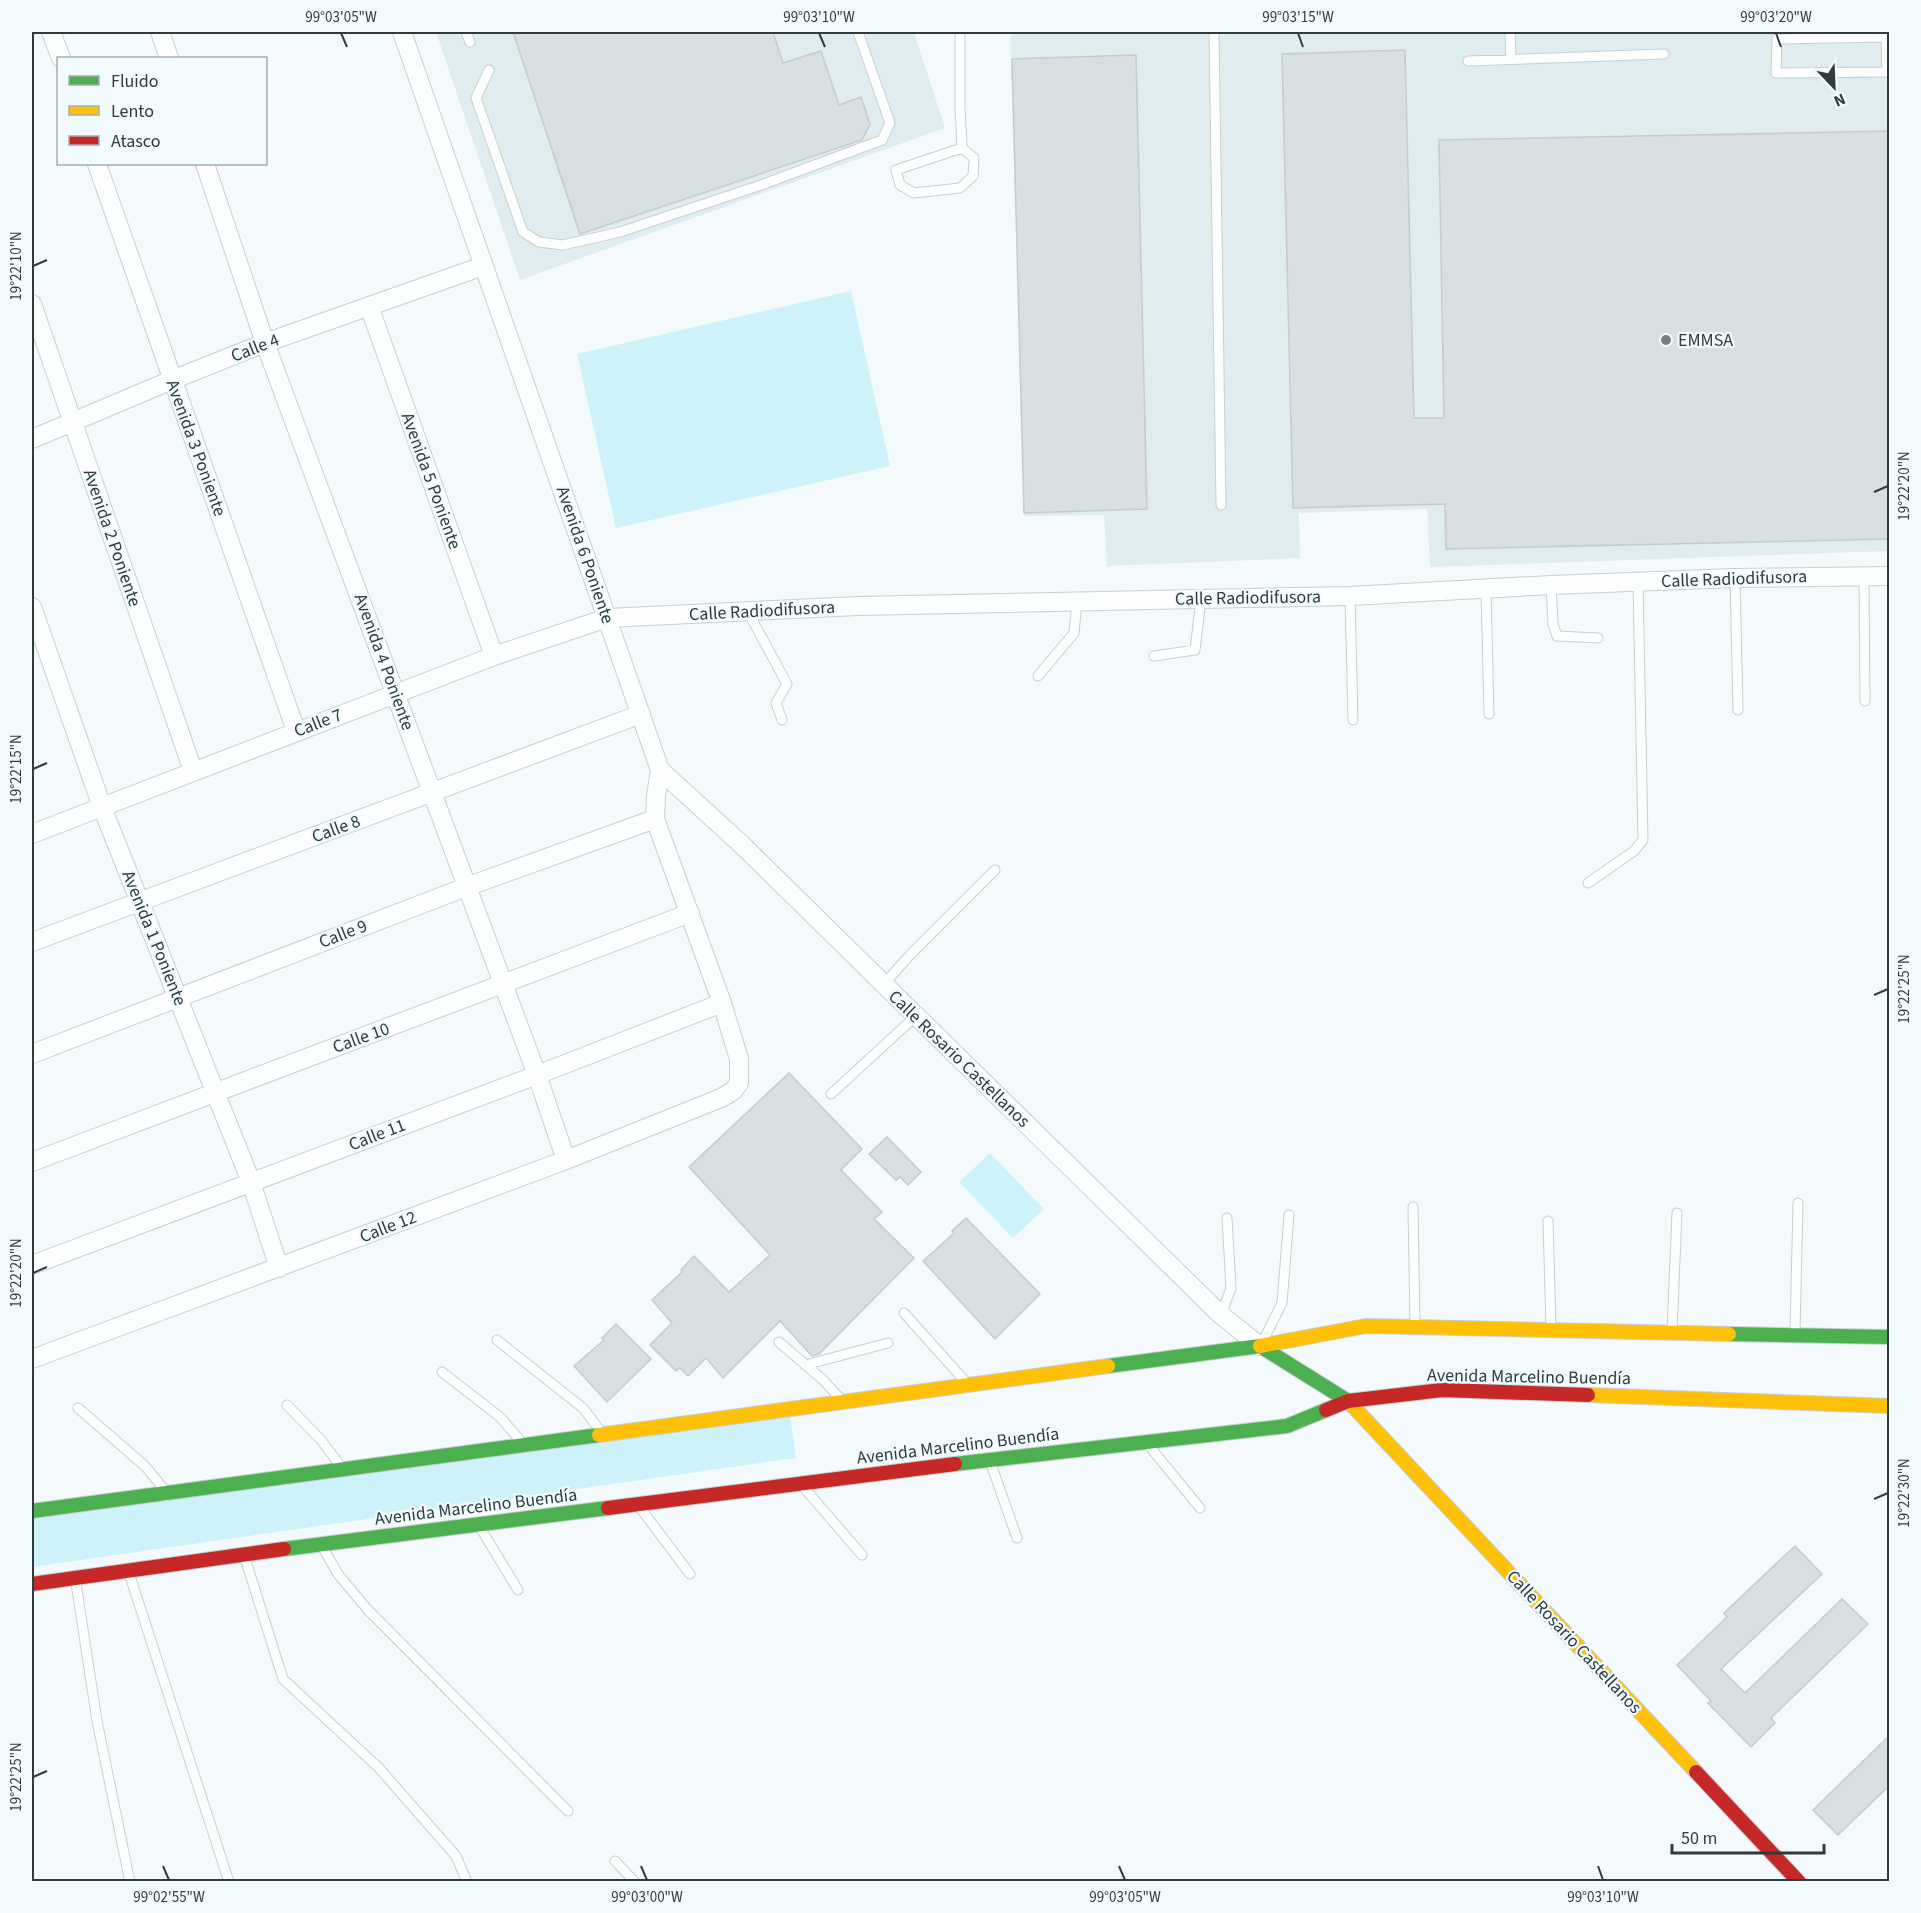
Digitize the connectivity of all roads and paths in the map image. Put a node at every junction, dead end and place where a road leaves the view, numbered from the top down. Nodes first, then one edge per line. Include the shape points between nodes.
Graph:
1 (51, 32) edge
2 (160, 32) edge
3 (402, 32) edge
4 (466, 32) edge
5 (858, 32) edge
6 (960, 32) edge
7 (1214, 32) edge
8 (1510, 32) edge
9 (1886, 34) edge
10 (470, 42) dead end
11 (1664, 54) dead end
12 (61, 57) edge
13 (169, 57) edge
14 (1511, 59) junction
15 (1468, 60) dead end
16 (489, 70) dead end
17 (962, 148) junction
18 (97, 165) edge
19 (204, 165) edge
20 (483, 266) junction
21 (32, 304) edge
22 (369, 306) junction
23 (265, 344) junction
24 (171, 380) junction
25 (71, 422) junction
26 (32, 439) edge
27 (1221, 505) dead end
28 (1864, 576) junction
29 (1890, 576) edge
30 (1735, 579) junction
31 (1638, 582) junction
32 (1551, 585) junction
33 (1486, 589) junction
34 (1350, 596) junction
35 (1201, 599) junction
36 (1077, 602) junction
37 (32, 607) edge
38 (748, 612) junction
39 (607, 618) junction
40 (1598, 638) dead end
41 (494, 656) junction
42 (1154, 656) dead end
43 (1038, 676) dead end
44 (396, 694) junction
45 (1864, 701) dead end
46 (1738, 710) dead end
47 (640, 714) junction
48 (1489, 714) dead end
49 (782, 720) dead end
50 (1353, 720) dead end
51 (296, 731) junction
52 (660, 770) junction
53 (193, 771) junction
54 (432, 793) junction
55 (102, 807) junction
56 (655, 819) junction
57 (32, 834) edge
58 (995, 870) dead end
59 (1588, 883) dead end
60 (466, 887) junction
61 (140, 902) junction
62 (690, 913) junction
63 (32, 942) edge
64 (503, 985) junction
65 (883, 985) junction
66 (178, 998) junction
67 (722, 1002) junction
68 (916, 1016) junction
69 (32, 1054) edge
70 (537, 1075) junction
71 (739, 1083) joint
72 (216, 1092) junction
73 (831, 1094) dead end
74 (566, 1160) junction
75 (32, 1162) edge
76 (251, 1182) junction
77 (1798, 1203) dead end
78 (1413, 1207) dead end
79 (1677, 1213) dead end
80 (1289, 1215) dead end
81 (1227, 1218) dead end
82 (1548, 1221) dead end
83 (32, 1265) edge
84 (279, 1268) junction
85 (904, 1313) dead end
86 (1221, 1315) junction
87 (1415, 1328) junction
88 (1551, 1330) junction
89 (1672, 1333) junction
90 (1795, 1335) junction
91 (1890, 1337) edge
92 (497, 1340) dead end
93 (779, 1342) dead end
94 (888, 1343) dead end
95 (1260, 1346) junction
96 (32, 1359) edge
97 (805, 1365) junction
98 (442, 1372) dead end
99 (969, 1386) junction
100 (1348, 1401) junction
101 (844, 1402) junction
102 (286, 1405) dead end
103 (1890, 1406) edge
104 (78, 1408) dead end
105 (604, 1434) junction
106 (1146, 1442) junction
107 (524, 1445) junction
108 (989, 1460) junction
109 (343, 1469) junction
110 (800, 1484) junction
111 (167, 1493) junction
112 (637, 1504) junction
113 (1200, 1508) dead end
114 (32, 1511) edge
115 (478, 1524) junction
116 (1017, 1538) dead end
117 (321, 1544) junction
118 (244, 1554) junction
119 (862, 1555) dead end
120 (129, 1570) junction
121 (690, 1574) dead end
122 (75, 1578) junction
123 (32, 1584) edge
124 (518, 1590) dead end
125 (568, 1811) dead end
126 (615, 1861) dead end
127 (130, 1881) edge
128 (229, 1881) edge
129 (467, 1881) edge
130 (635, 1881) edge
131 (1799, 1881) edge

1 - 12 street
2 - 13 street
3 - 20 street, Avenida 6 Poniente
4 - 10 lane
5 - 16 lane via 890,123 882,140 620,232 563,245 539,242 523,232 476,98
6 - 17 lane
7 - 27 lane
8 - 14 lane
9 - 9 lane via 1777,39 1776,73 1887,72
11 - 14 lane
14 - 15 lane
17 - 17 lane via 974,158 973,176 960,188 914,193 900,185 896,170
18 - 24 street, Avenida 3 Poniente
19 - 23 street, Avenida 4 Poniente
20 - 22 street, Calle 4
20 - 39 street, Avenida 6 Poniente
21 - 25 street, Avenida 2 Poniente
22 - 23 street, Calle 4
22 - 41 street, Avenida 5 Poniente
23 - 24 street, Calle 4
23 - 44 street, Avenida 4 Poniente
24 - 25 street, Calle 4
24 - 51 street, Avenida 3 Poniente
25 - 26 street, Calle 4
25 - 53 street, Avenida 2 Poniente
28 - 29 street, Calle Radiodifusora
28 - 30 street, Calle Radiodifusora
28 - 45 lane
30 - 31 street, Calle Radiodifusora
30 - 46 lane
31 - 32 street, Calle Radiodifusora
31 - 59 lane via 1643,840 1634,851
32 - 33 street, Calle Radiodifusora
32 - 40 lane via 1557,636
33 - 34 street, Calle Radiodifusora
33 - 48 lane
34 - 35 street, Calle Radiodifusora
34 - 50 lane
35 - 36 street, Calle Radiodifusora
35 - 42 lane via 1195,650
36 - 38 street, Calle Radiodifusora
36 - 43 lane via 1074,633
37 - 55 street, Avenida 1 Poniente
38 - 39 street, Calle Radiodifusora
38 - 49 lane via 787,684 776,704
39 - 41 street, Calle 7
39 - 47 street, Avenida 6 Poniente
41 - 44 street, Calle 7
44 - 51 street, Calle 7
44 - 54 street, Avenida 4 Poniente
47 - 52 street, Avenida 6 Poniente
47 - 54 street, Calle 8
51 - 53 street, Calle 7
52 - 56 street, Avenida 6 Poniente
52 - 65 street, Calle Rosario Castellanos
53 - 55 street, Calle 7
54 - 60 street, Avenida 4 Poniente
54 - 61 street, Calle 8
55 - 57 street, Calle 7
55 - 61 street, Avenida 1 Poniente
56 - 60 street, Calle 9
56 - 62 street, Avenida 6 Poniente
58 - 65 lane
60 - 64 street, Avenida 4 Poniente
60 - 66 street, Calle 9
61 - 63 street, Calle 8
61 - 66 street, Avenida 1 Poniente
62 - 64 street, Calle 10
62 - 67 street, Avenida 6 Poniente
64 - 70 street, Avenida 4 Poniente
64 - 72 street, Calle 10
65 - 68 street, Calle Rosario Castellanos
66 - 69 street, Calle 9
66 - 72 street, Avenida 1 Poniente
67 - 70 street, Calle 11
67 - 71 street, Avenida 6 Poniente via 739,1059
68 - 73 lane
68 - 86 street, Calle Rosario Castellanos
70 - 74 street, Avenida 4 Poniente
70 - 76 street, Calle 11
71 - 74 street, Calle 12 via 721,1098
72 - 75 street, Calle 10
72 - 76 street, Avenida 1 Poniente
74 - 84 street, Calle 12
76 - 83 street, Calle 11
76 - 84 street, Avenida 1 Poniente
77 - 90 lane
78 - 87 lane
79 - 89 lane
80 - 95 lane via 1282,1303
81 - 86 lane via 1231,1288
82 - 88 lane
84 - 96 street, Calle 12
85 - 99 lane
86 - 95 street, Calle Rosario Castellanos
87 - 88 main road
87 - 95 main road via 1366,1326
88 - 89 main road
89 - 90 main road
90 - 91 main road
92 - 105 lane via 583,1408
93 - 97 lane
94 - 97 lane
95 - 99 main road
95 - 100 main road, Calle Rosario Castellanos
97 - 101 lane
98 - 107 lane via 500,1417
99 - 101 main road
100 - 103 main road, Avenida Marcelino Buendía via 1442,1390
100 - 106 main road, Avenida Marcelino Buendía via 1287,1426
100 - 131 main road, Calle Rosario Castellanos
101 - 105 main road
102 - 109 lane
104 - 111 lane via 145,1466
105 - 107 main road
106 - 108 main road, Avenida Marcelino Buendía
106 - 113 lane
107 - 109 main road
108 - 110 main road, Avenida Marcelino Buendía
108 - 116 lane
109 - 111 main road
110 - 112 main road, Avenida Marcelino Buendía
110 - 119 lane
111 - 114 main road
112 - 115 main road, Avenida Marcelino Buendía
112 - 121 lane
115 - 117 main road, Avenida Marcelino Buendía
115 - 124 lane
117 - 118 main road, Avenida Marcelino Buendía
117 - 125 lane via 338,1574 368,1610
118 - 120 main road, Avenida Marcelino Buendía
118 - 129 lane via 283,1679 378,1767 456,1856
120 - 122 main road, Avenida Marcelino Buendía
120 - 128 lane
122 - 123 main road, Avenida Marcelino Buendía
122 - 127 lane via 97,1721
126 - 130 lane

